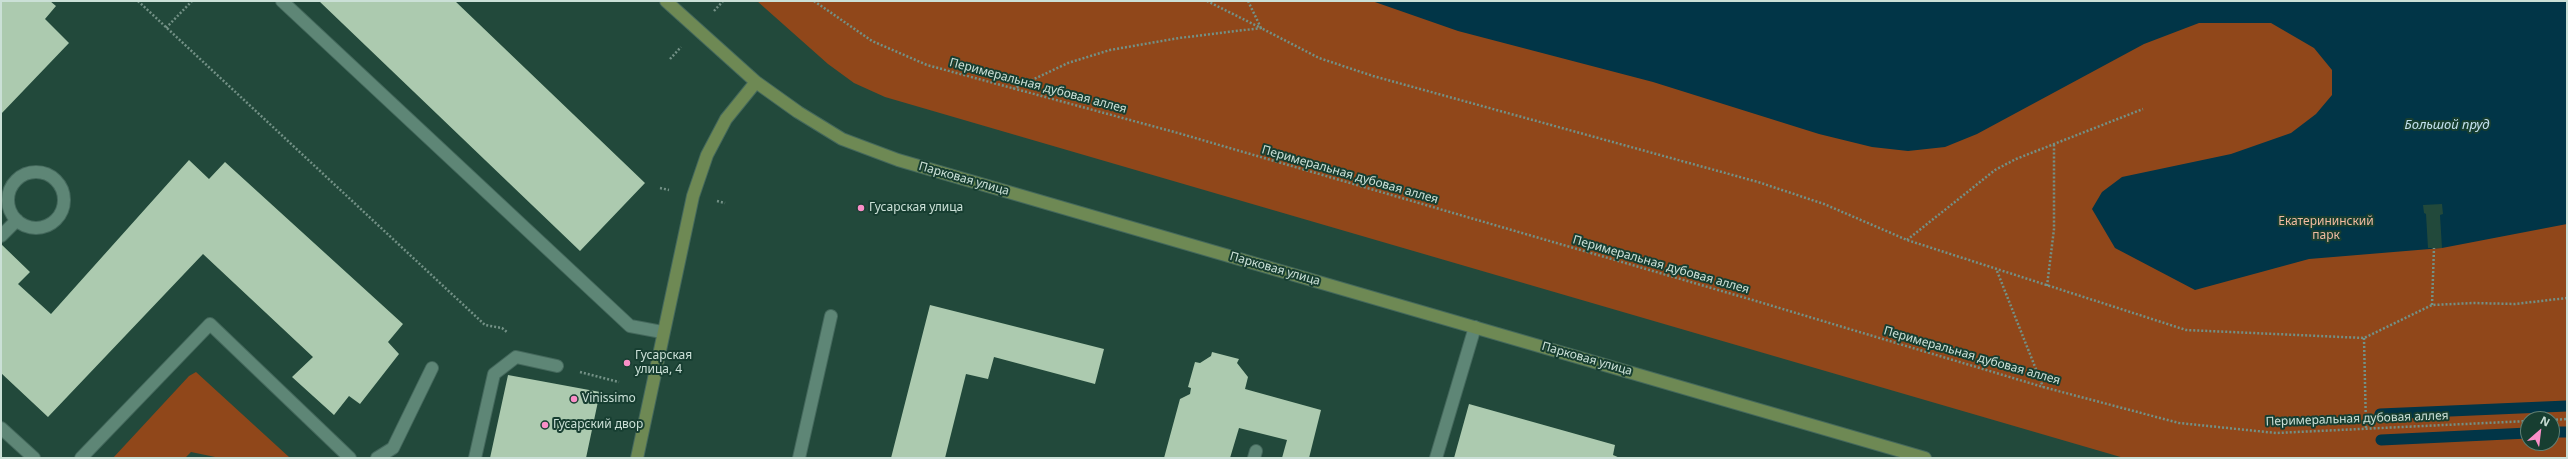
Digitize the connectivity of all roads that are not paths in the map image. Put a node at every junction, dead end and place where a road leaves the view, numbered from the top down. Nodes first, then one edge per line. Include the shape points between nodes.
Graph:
1 (282, 1) edge
2 (666, 1) edge
3 (756, 82) junction
4 (17, 220) junction
5 (1, 236) edge
6 (831, 316) dead end
7 (1475, 327) junction
8 (662, 332) junction
9 (557, 366) road end
10 (432, 368) dead end
11 (1, 428) edge
12 (34, 458) edge
13 (81, 458) edge
14 (350, 458) edge
15 (377, 458) edge
16 (475, 458) edge
17 (637, 458) edge
18 (798, 458) edge
19 (1436, 458) edge
20 (1925, 458) edge

1 - 8 lane via 630,326
2 - 3 main road, Парковая улица
3 - 7 main road, Парковая улица via 842,139 898,160
3 - 8 main road via 726,119 707,155 693,196
4 - 4 lane via 8,204 8,195 18,178 36,172 53,178 60,184 62,210 57,218 42,227 32,228
4 - 5 lane
6 - 18 lane
7 - 19 lane
7 - 20 main road, Парковая улица
8 - 17 main road
9 - 16 lane via 516,357 494,374
10 - 15 lane via 393,448
11 - 12 lane
13 - 14 lane via 210,324

